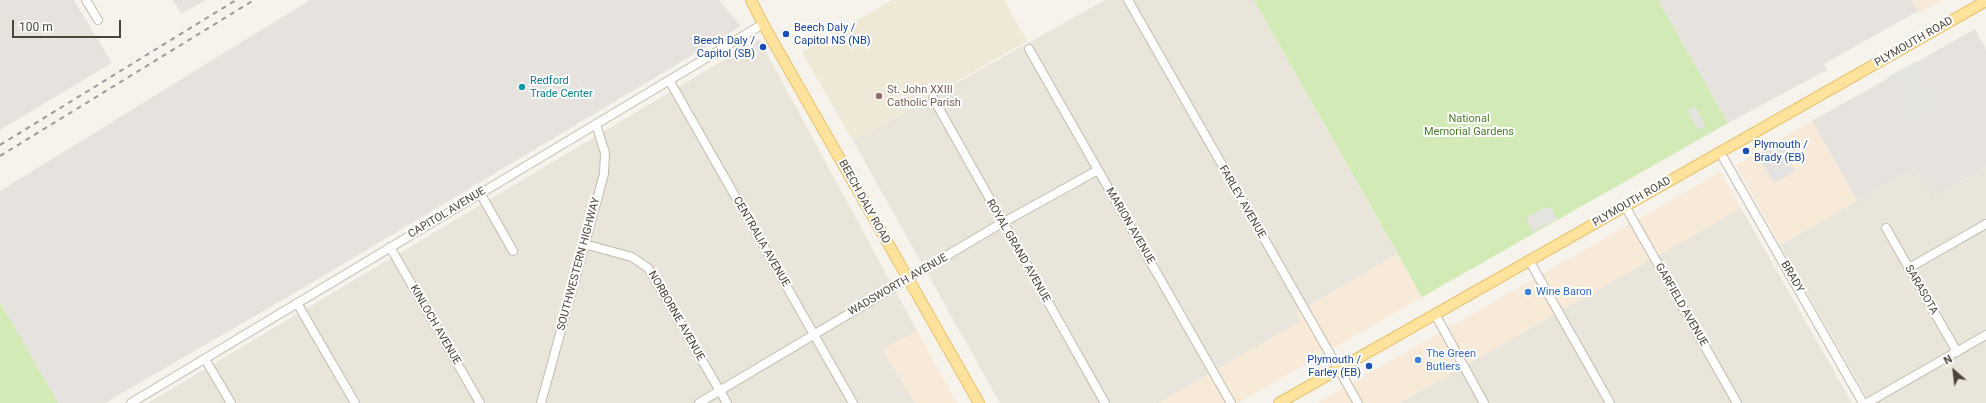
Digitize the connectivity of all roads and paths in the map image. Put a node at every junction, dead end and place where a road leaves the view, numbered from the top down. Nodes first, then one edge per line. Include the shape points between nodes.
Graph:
1 (86, 0) edge
2 (751, 0) edge
3 (1128, 0) edge
4 (1986, 1) edge
5 (98, 20) dead end
6 (763, 24) junction
7 (1030, 49) dead end
8 (669, 80) junction
9 (933, 98) dead end
10 (596, 124) junction
11 (1720, 152) junction
12 (1098, 170) junction
13 (480, 193) junction
14 (1625, 206) junction
15 (1002, 223) junction
16 (1986, 224) edge
17 (1886, 228) dead end
18 (584, 244) junction
19 (390, 247) junction
20 (513, 251) dead end
21 (1529, 260) junction
22 (1909, 268) junction
23 (908, 279) junction
24 (297, 303) junction
25 (1435, 314) junction
26 (813, 334) junction
27 (1986, 335) edge
28 (1957, 352) junction
29 (205, 359) junction
30 (1338, 369) junction
31 (720, 391) junction
32 (131, 403) edge
33 (231, 403) edge
34 (355, 403) edge
35 (480, 403) edge
36 (541, 403) edge
37 (699, 403) edge
38 (727, 403) edge
39 (852, 403) edge
40 (979, 403) edge
41 (1105, 403) edge
42 (1231, 403) edge
43 (1279, 403) edge
44 (1358, 403) edge
45 (1484, 403) edge
46 (1610, 403) edge
47 (1737, 403) edge
48 (1863, 403) edge
49 (1867, 403) edge

1 - 5 street
2 - 6 main road, BEECH DALY ROAD
3 - 30 street, FARLEY AVENUE
4 - 11 main road, PLYMOUTH ROAD
6 - 8 street, CAPITOL AVENUE
6 - 23 main road, BEECH DALY ROAD
7 - 12 street, MARION AVENUE
8 - 10 street, CAPITOL AVENUE
8 - 26 street, CENTRALIA AVENUE
9 - 15 street, ROYAL GRAND AVENUE
10 - 13 street, CAPITOL AVENUE
10 - 18 street, SOUTHWESTERN HIGHWAY via 605,153 605,166
11 - 14 main road, PLYMOUTH ROAD
11 - 48 street, BRADY
12 - 15 street, WADSWORTH AVENUE
12 - 42 street, MARION AVENUE
13 - 19 street, CAPITOL AVENUE
13 - 20 street
14 - 21 main road, PLYMOUTH ROAD
14 - 47 street, GARFIELD AVENUE
15 - 23 street, WADSWORTH AVENUE
15 - 41 street, ROYAL GRAND AVENUE
16 - 22 street
17 - 22 street, SARASOTA
18 - 31 street, NORBORNE AVENUE via 632,257 648,268
18 - 36 street, SOUTHWESTERN HIGHWAY
19 - 24 street, CAPITOL AVENUE
19 - 35 street, KINLOCH AVENUE
21 - 25 main road, PLYMOUTH ROAD
21 - 46 street
22 - 28 street, SARASOTA
23 - 26 street, WADSWORTH AVENUE
23 - 40 main road, BEECH DALY ROAD
24 - 29 street, CAPITOL AVENUE
24 - 34 street
25 - 30 main road, PLYMOUTH ROAD
25 - 45 street
26 - 31 street, WADSWORTH AVENUE
26 - 39 street, CENTRALIA AVENUE
27 - 28 street
28 - 49 street
29 - 32 street, CAPITOL AVENUE
29 - 33 street
30 - 43 main road, PLYMOUTH ROAD
30 - 44 street, FARLEY AVENUE
31 - 37 street, WADSWORTH AVENUE
31 - 38 street, NORBORNE AVENUE

